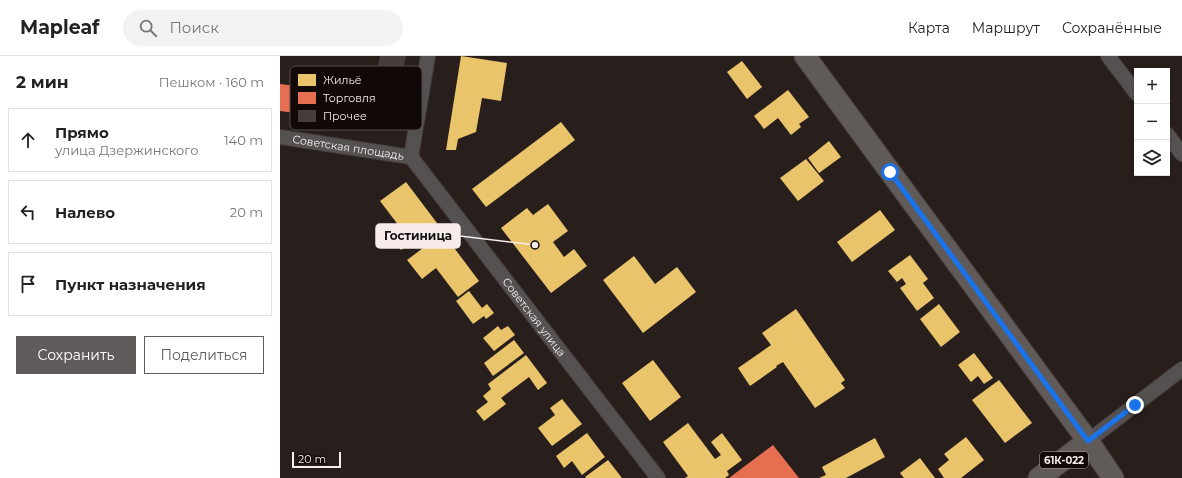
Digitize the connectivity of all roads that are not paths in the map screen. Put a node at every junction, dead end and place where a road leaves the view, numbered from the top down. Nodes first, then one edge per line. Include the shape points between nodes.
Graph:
1 (428, 56) edge
2 (805, 56) edge
3 (1108, 56) edge
4 (1134, 90) edge
5 (422, 92) edge
6 (416, 130) edge
7 (280, 137) edge
8 (1170, 138) edge
9 (1182, 154) edge
10 (411, 157) junction
11 (1182, 369) edge
12 (1088, 441) junction
13 (658, 478) edge
14 (1040, 478) edge
15 (1114, 478) edge

1 - 5 street, Советская площадь
2 - 12 main road
3 - 4 street
6 - 10 street, Советская площадь
7 - 10 street, Советская площадь
8 - 9 street
10 - 13 street, Советская улица
11 - 12 street
12 - 14 main road, 61К-022
12 - 15 main road

